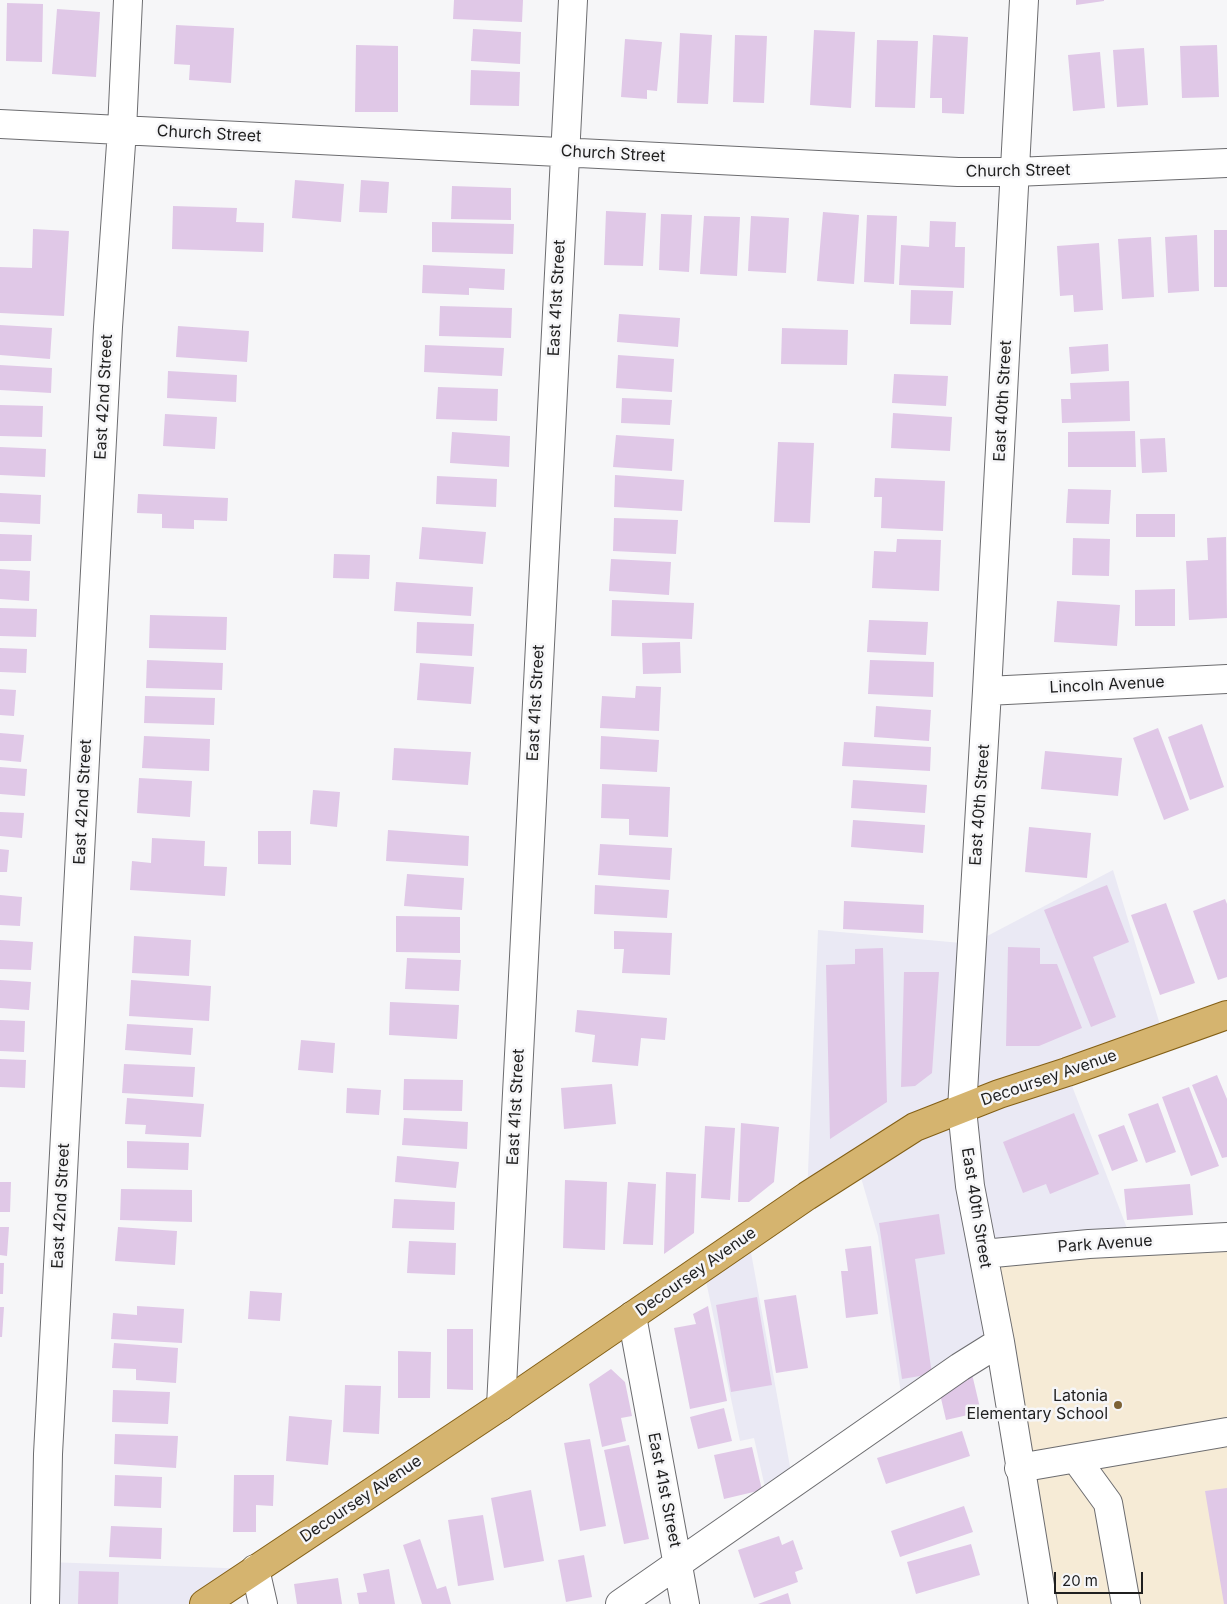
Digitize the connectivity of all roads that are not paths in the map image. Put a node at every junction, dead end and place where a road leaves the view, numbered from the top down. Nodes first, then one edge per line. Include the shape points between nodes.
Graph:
1 (128, 0) edge
2 (573, 0) edge
3 (1024, 0) edge
4 (0, 124) edge
5 (122, 130) junction
6 (564, 152) junction
7 (1227, 163) edge
8 (1015, 172) junction
9 (1227, 679) edge
10 (988, 691) junction
11 (1227, 1015) edge
12 (962, 1109) junction
13 (1227, 1237) edge
14 (983, 1254) junction
15 (632, 1316) junction
16 (1000, 1342) junction
17 (501, 1406) junction
18 (1227, 1432) edge
19 (1076, 1459) junction
20 (1020, 1468) junction
21 (678, 1564) junction
22 (255, 1569) junction
23 (45, 1604) edge
24 (204, 1604) edge
25 (263, 1604) edge
26 (620, 1604) edge
27 (685, 1604) edge
28 (1043, 1604) edge
29 (1126, 1604) edge

1 - 5 street, East 42nd Street
2 - 6 street, East 41st Street
3 - 8 street, East 40th Street
4 - 5 street, Church Street
5 - 6 street, Church Street
5 - 23 street, East 42nd Street via 106,347 48,1454
6 - 8 street, Church Street via 958,172
6 - 17 street, East 41st Street
7 - 8 street, Church Street
8 - 10 street, East 40th Street
9 - 10 street, Lincoln Avenue
10 - 12 street, East 40th Street
11 - 12 main road, Decoursey Avenue
12 - 14 street, East 40th Street via 970,1186
12 - 15 main road, Decoursey Avenue via 915,1127 806,1196
13 - 14 street, Park Avenue via 1089,1244
14 - 16 street, East 40th Street
15 - 17 main road, Decoursey Avenue
15 - 21 street, East 41st Street
16 - 20 street, East 40th Street
16 - 21 street
17 - 22 main road, Decoursey Avenue
18 - 19 street
19 - 20 street
19 - 29 street via 1108,1503
20 - 28 street, East 40th Street
21 - 26 street
21 - 27 street, East 41st Street
22 - 24 main road, Decoursey Avenue
22 - 25 street

